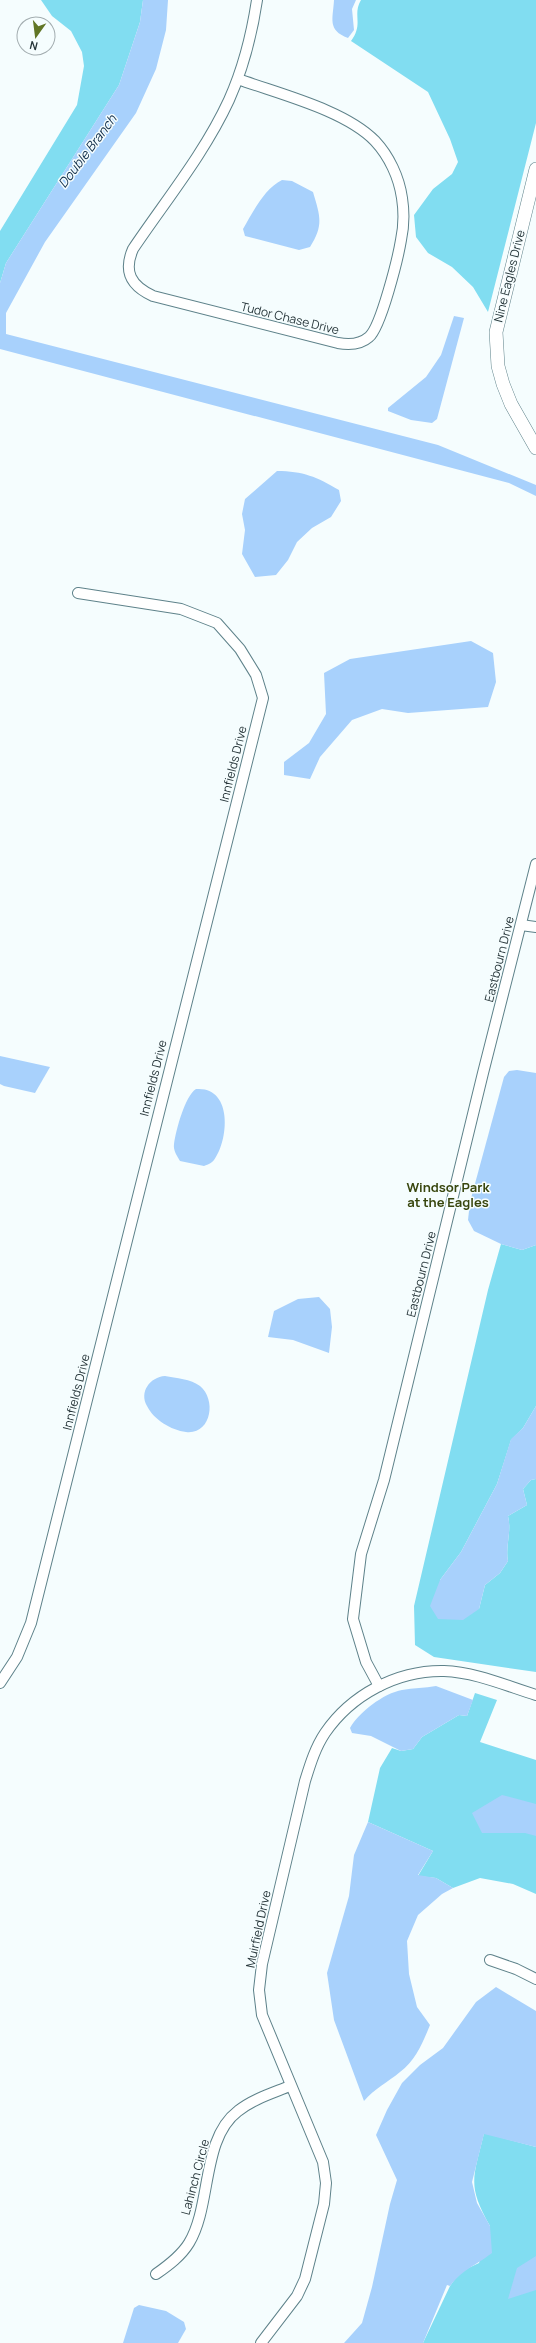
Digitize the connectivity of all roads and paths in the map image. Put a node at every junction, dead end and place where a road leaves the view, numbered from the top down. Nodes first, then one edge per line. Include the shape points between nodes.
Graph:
1 (257, 0) edge
2 (238, 79) junction
3 (536, 170) edge
4 (536, 448) edge
5 (78, 593) dead end
6 (536, 864) edge
7 (521, 925) junction
8 (536, 927) edge
9 (0, 1683) edge
10 (379, 1686) junction
11 (536, 1695) edge
12 (490, 1960) dead end
13 (536, 1979) edge
14 (290, 2086) junction
15 (156, 2274) dead end
16 (262, 2343) edge

1 - 2 street, Tudor Chase Drive
2 - 2 street, Tudor Chase Drive via 204,145 133,249 128,260 132,280 144,292 153,296 338,343 350,345 364,341 375,330 401,240 402,197 386,155 355,124
3 - 4 street, Nine Eagles Drive via 498,315 496,340 498,366 503,384 511,404
5 - 9 street, Innfields Drive via 181,609 217,623 240,649 256,675 263,698 31,1623 16,1657
6 - 7 street, Eastbourn Drive
7 - 8 street
7 - 10 street, Eastbourn Drive via 384,1480 361,1554 353,1620 366,1662
10 - 11 street, Muirfield Drive via 422,1673 445,1671 466,1674
10 - 14 street, Muirfield Drive via 340,1714 324,1734 313,1756 262,1964 259,1990 262,2015
12 - 13 street
14 - 15 street, Lahinch Circle via 238,2111 224,2126 216,2145 196,2228 190,2241 171,2263
14 - 16 street, Muirfield Drive via 323,2162 326,2183 324,2204 305,2280 298,2296

